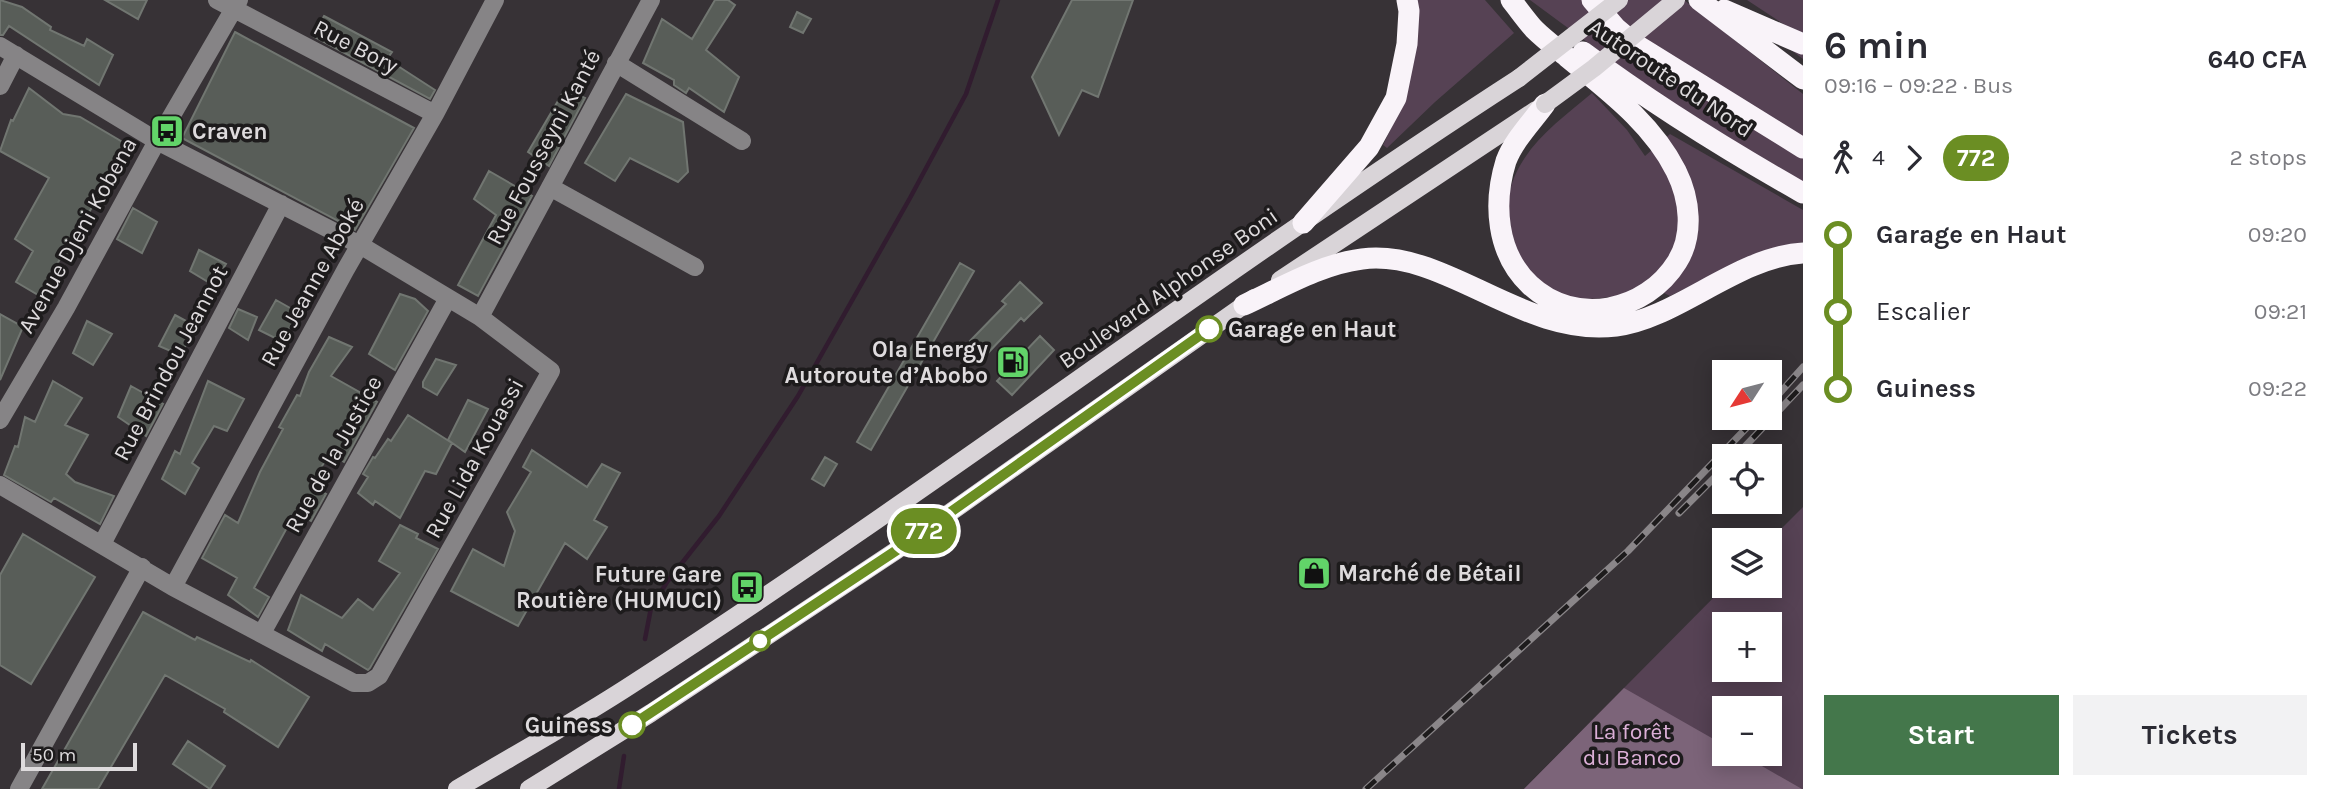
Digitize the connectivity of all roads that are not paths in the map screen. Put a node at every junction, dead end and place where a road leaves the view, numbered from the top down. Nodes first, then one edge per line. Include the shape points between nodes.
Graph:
1 (217, 0) edge
2 (495, 0) edge
3 (651, 0) edge
4 (1407, 0) edge
5 (1513, 0) edge
6 (1591, 0) edge
7 (1619, 0) edge
8 (1675, 0) edge
9 (1700, 0) edge
10 (236, 5) edge
11 (1803, 44) edge
12 (0, 46) edge
13 (16, 55) junction
14 (616, 63) junction
15 (1803, 79) edge
16 (0, 86) edge
17 (1545, 104) junction
18 (435, 114) junction
19 (158, 141) junction
20 (742, 141) dead end
21 (1803, 148) edge
22 (550, 187) junction
23 (1803, 193) edge
24 (281, 204) junction
25 (1303, 223) junction
26 (360, 245) junction
27 (1803, 253) edge
28 (695, 267) dead end
29 (447, 300) junction
30 (1244, 305) junction
31 (480, 317) junction
32 (0, 420) edge
33 (0, 485) edge
34 (102, 544) junction
35 (142, 567) junction
36 (173, 587) junction
37 (262, 633) junction
38 (19, 789) edge
39 (457, 789) edge
40 (529, 789) edge

1 - 10 street, Rue Bory
2 - 18 street, Rue Jeanne Aboké
3 - 14 street, Rue Fousseyni Kanté
4 - 25 highway via 1407,44 1396,98 1369,147
5 - 17 highway via 1535,31 1640,121 1661,144 1678,174 1689,224 1685,250 1654,289 1629,304 1599,310 1552,300 1530,285 1507,250 1497,205 1507,160
5 - 23 highway, Autoroute du Nord via 1632,89
6 - 21 highway via 1634,44
7 - 25 main road, Boulevard Alphonse Boni, bridge via 1519,78
8 - 17 main road, bridge
9 - 11 highway
9 - 15 highway
10 - 18 street, Rue Bory
10 - 19 street, Avenue Djeni Kobena
12 - 13 street, Rue Lida Kouassi
13 - 16 street
13 - 19 street, Rue Lida Kouassi
14 - 20 street
14 - 22 street, Rue Fousseyni Kanté
17 - 30 main road
18 - 26 street, Rue Jeanne Aboké
19 - 24 street, Rue Lida Kouassi
19 - 32 street, Avenue Djeni Kobena
22 - 28 street
22 - 31 street, Rue Fousseyni Kanté
24 - 26 street, Rue Lida Kouassi
24 - 34 street, Rue Brindou Jeannot
25 - 39 main road, Boulevard Alphonse Boni via 779,587 633,684
26 - 29 street, Rue Lida Kouassi
26 - 36 street, Rue Jeanne Aboké
27 - 30 highway via 1765,262 1643,319 1616,326 1551,321 1425,267 1389,258 1344,262
29 - 31 street, Rue Lida Kouassi
29 - 37 street, Rue de la Justice
30 - 40 main road via 897,550
31 - 37 street, Rue Lida Kouassi via 551,371 379,676 368,683 354,683
33 - 34 street, Rue Lida Kouassi
34 - 35 street, Rue Lida Kouassi
35 - 36 street, Rue Lida Kouassi
35 - 38 street
36 - 37 street, Rue Lida Kouassi

